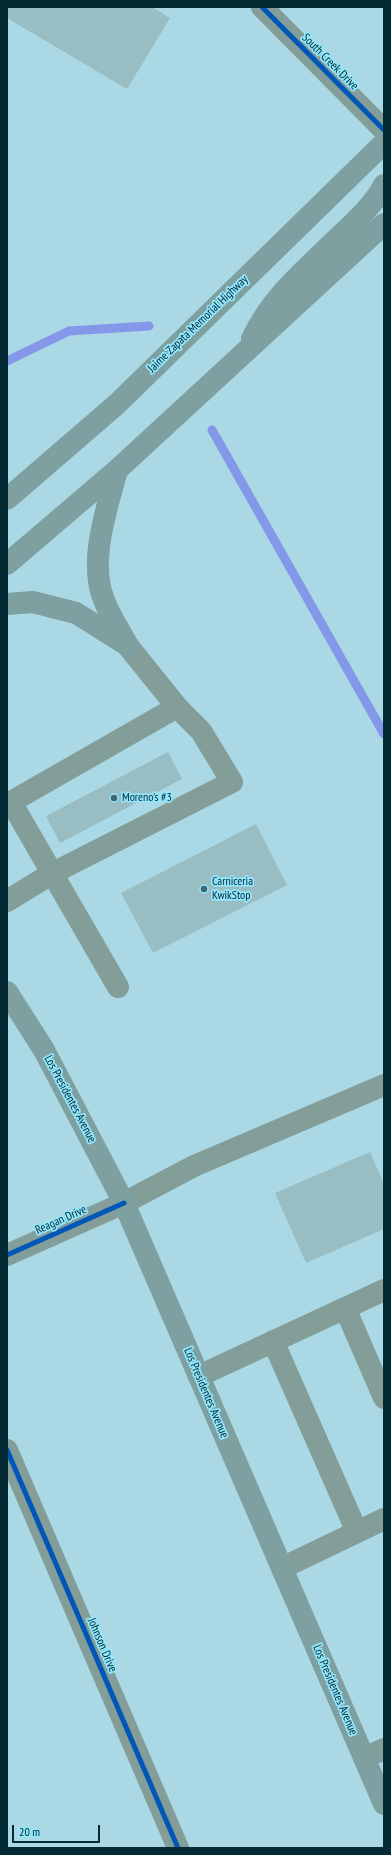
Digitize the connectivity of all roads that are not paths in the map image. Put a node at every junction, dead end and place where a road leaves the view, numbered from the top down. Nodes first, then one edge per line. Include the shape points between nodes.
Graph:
1 (262, 7) edge
2 (384, 130) edge
3 (384, 143) edge
4 (384, 186) edge
5 (384, 224) edge
6 (246, 351) junction
7 (117, 470) junction
8 (7, 499) edge
9 (7, 564) edge
10 (7, 604) edge
11 (128, 646) junction
12 (177, 707) junction
13 (51, 874) junction
14 (7, 901) edge
15 (118, 987) dead end
16 (7, 992) edge
17 (384, 1085) edge
18 (124, 1203) junction
19 (7, 1256) edge
20 (384, 1290) edge
21 (345, 1308) junction
22 (273, 1341) junction
23 (199, 1376) junction
24 (384, 1398) edge
25 (7, 1450) edge
26 (384, 1519) edge
27 (357, 1532) junction
28 (282, 1568) junction
29 (384, 1749) edge
30 (364, 1758) junction
31 (384, 1804) edge
32 (178, 1848) edge

1 - 2 street, South Creek Drive
3 - 8 main road, Jaime Zapata Memorial Highway via 117,404
4 - 6 main road via 356,220 268,309
5 - 6 main road
6 - 7 main road
7 - 9 main road
7 - 11 main road via 101,532 98,569 103,599
10 - 11 main road via 33,602 76,614
11 - 12 street
12 - 13 street via 11,802
12 - 13 street via 201,732 232,782
13 - 14 street
13 - 15 street
16 - 18 main road, Los Presidentes Avenue via 44,1050
17 - 18 street, Reagan Drive via 194,1166
18 - 19 street, Reagan Drive
18 - 23 main road, Los Presidentes Avenue
20 - 21 street
21 - 22 street
21 - 24 street
22 - 23 street
22 - 27 street
23 - 28 main road, Los Presidentes Avenue
25 - 32 street, Johnson Drive
26 - 27 street
27 - 28 street
28 - 30 main road, Los Presidentes Avenue
29 - 30 street
30 - 31 main road, Los Presidentes Avenue

